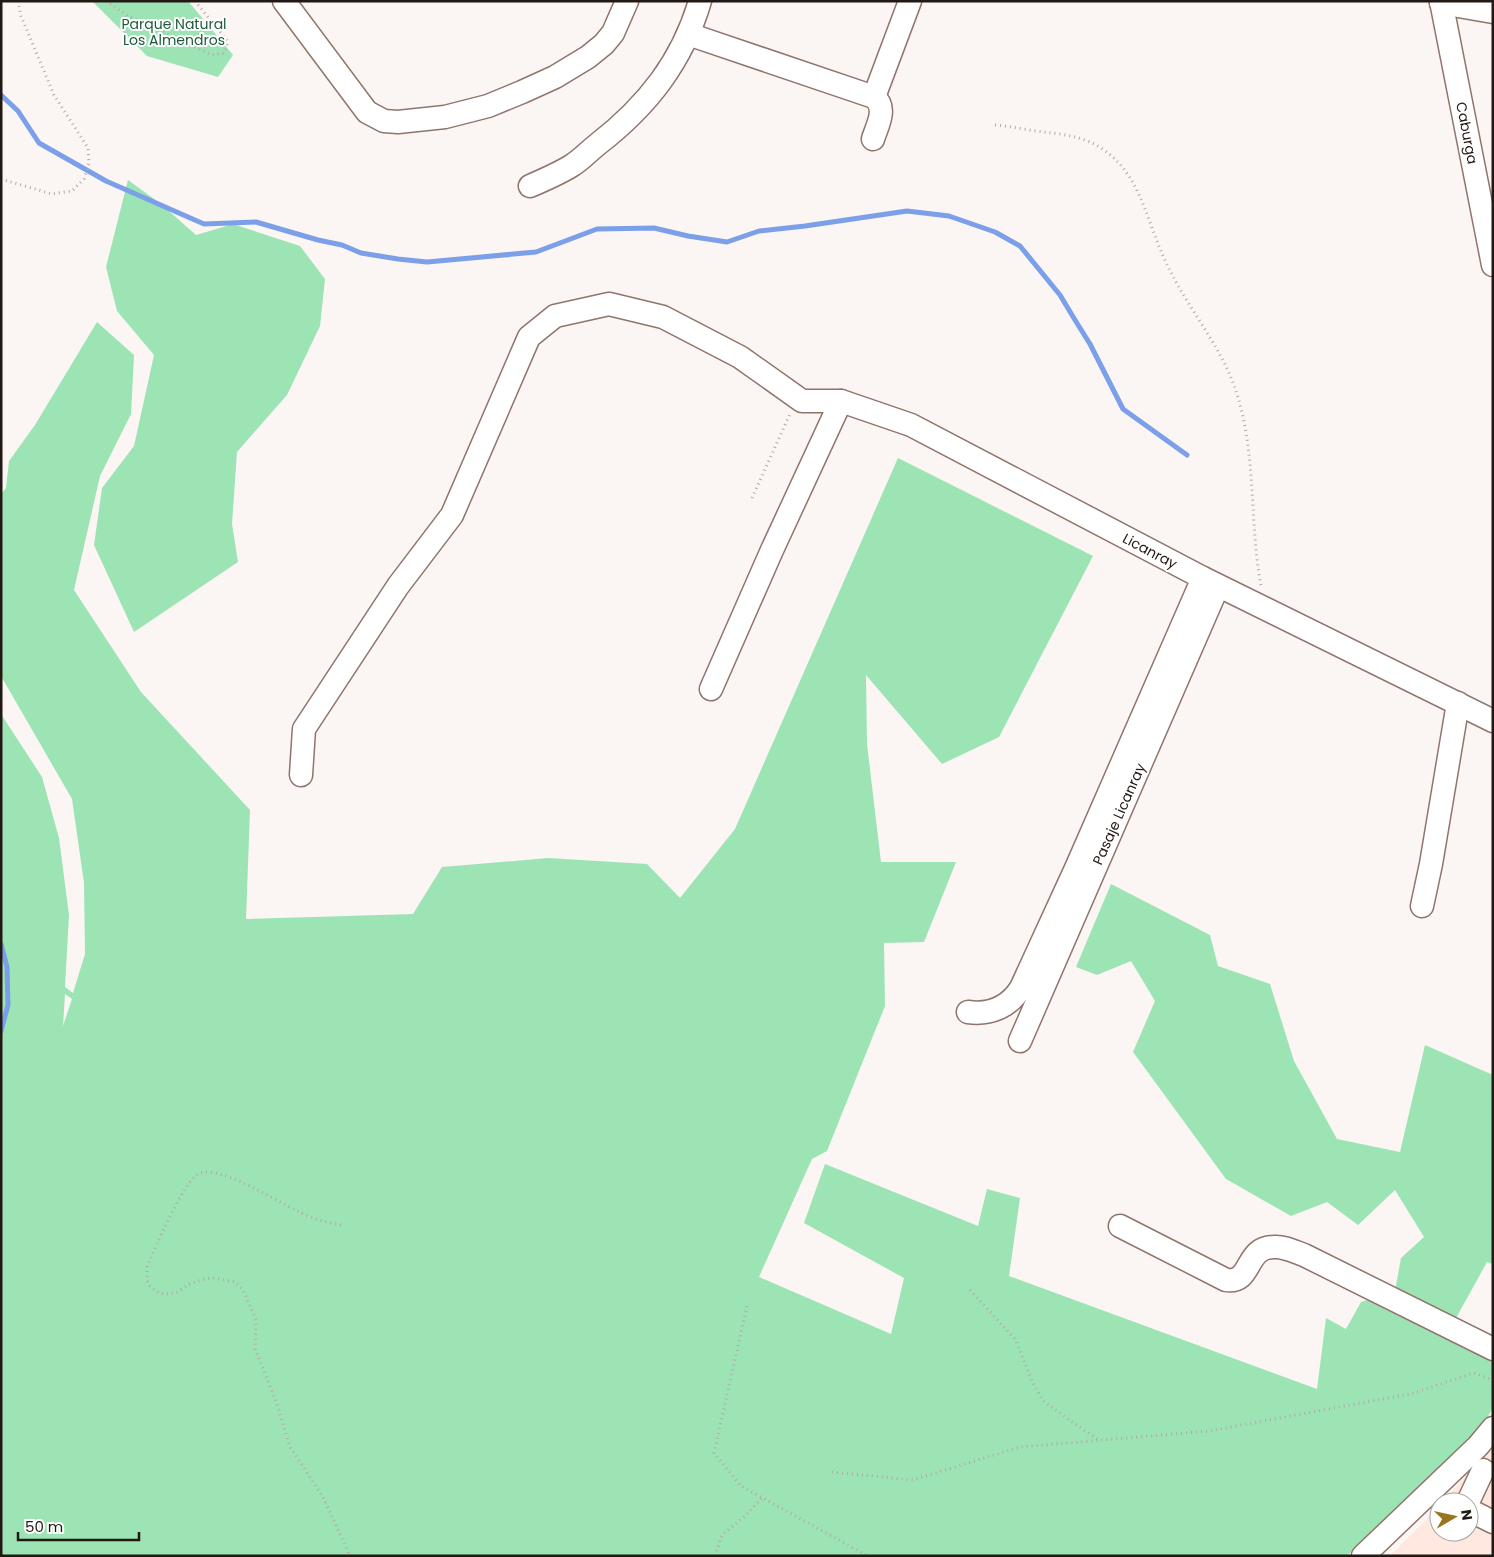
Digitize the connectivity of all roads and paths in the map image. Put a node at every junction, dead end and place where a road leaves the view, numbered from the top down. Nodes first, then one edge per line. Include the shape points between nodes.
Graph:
1 (18, 1) edge
2 (106, 1) edge
3 (195, 1) edge
4 (284, 1) edge
5 (700, 1) edge
6 (910, 1) edge
7 (1441, 2) edge
8 (622, 11) edge
9 (1493, 12) edge
10 (688, 34) junction
11 (874, 97) junction
12 (995, 125) dead end
13 (873, 139) dead end
14 (1, 179) edge
15 (530, 186) dead end
16 (1486, 198) edge
17 (1493, 265) edge
18 (841, 401) junction
19 (802, 402) junction
20 (752, 498) dead end
21 (1210, 582) junction
22 (1270, 611) junction
23 (711, 689) dead end
24 (1458, 704) junction
25 (1493, 721) edge
26 (301, 774) dead end
27 (1422, 906) dead end
28 (968, 1012) dead end
29 (1020, 1041) dead end
30 (341, 1225) dead end
31 (1120, 1226) dead end
32 (970, 1290) dead end
33 (747, 1306) dead end
34 (1493, 1349) edge
35 (1493, 1380) edge
36 (1493, 1428) edge
37 (1098, 1440) junction
38 (1483, 1470) dead end
39 (832, 1472) dead end
40 (1473, 1492) edge
41 (762, 1498) junction
42 (1479, 1515) edge
43 (1493, 1522) edge
44 (350, 1556) edge
45 (715, 1556) edge
46 (868, 1556) edge
47 (1363, 1556) edge

1 - 14 path via 54,95 88,148 89,163 84,179 72,191 52,194
2 - 3 path via 128,16 212,55 224,53 228,42
4 - 8 street via 367,112 384,121 398,122 445,117 488,106 555,77 604,44 613,33
5 - 10 street
6 - 11 street
7 - 9 street
7 - 16 street, Caburga
10 - 11 street
10 - 15 street via 665,76 634,114 573,165
11 - 13 street via 881,111
12 - 22 path via 1065,134 1090,142 1112,156 1137,188 1165,261 1220,355 1240,403 1249,444 1260,579 1265,608
16 - 17 street, Caburga
18 - 19 street, Licanray
18 - 21 street, Licanray via 911,425
18 - 23 street
19 - 20 path via 791,410
19 - 26 street via 740,357 663,317 609,304 555,316 530,337 452,515 398,586 304,729
21 - 22 street, Licanray
21 - 28 street via 1021,988 1012,1000 996,1010
21 - 29 street, Pasaje Licanray
22 - 24 street, Licanray
24 - 25 street, Licanray
24 - 27 street
30 - 44 path via 310,1217 232,1178 208,1172 198,1174 172,1213 146,1273 150,1286 159,1293 176,1293 189,1284 215,1278 235,1282 243,1290 256,1320 254,1349 277,1404 290,1447 324,1497
31 - 34 street via 1226,1280 1240,1278 1252,1257 1267,1248 1278,1247 1304,1255
32 - 37 path via 1015,1339 1043,1401
33 - 41 path via 714,1454 741,1486
35 - 37 path via 1474,1373 1410,1394 1209,1431
36 - 47 street
37 - 39 path via 1020,1447 913,1480
38 - 40 street
41 - 45 path via 722,1534
41 - 46 path
42 - 43 street

